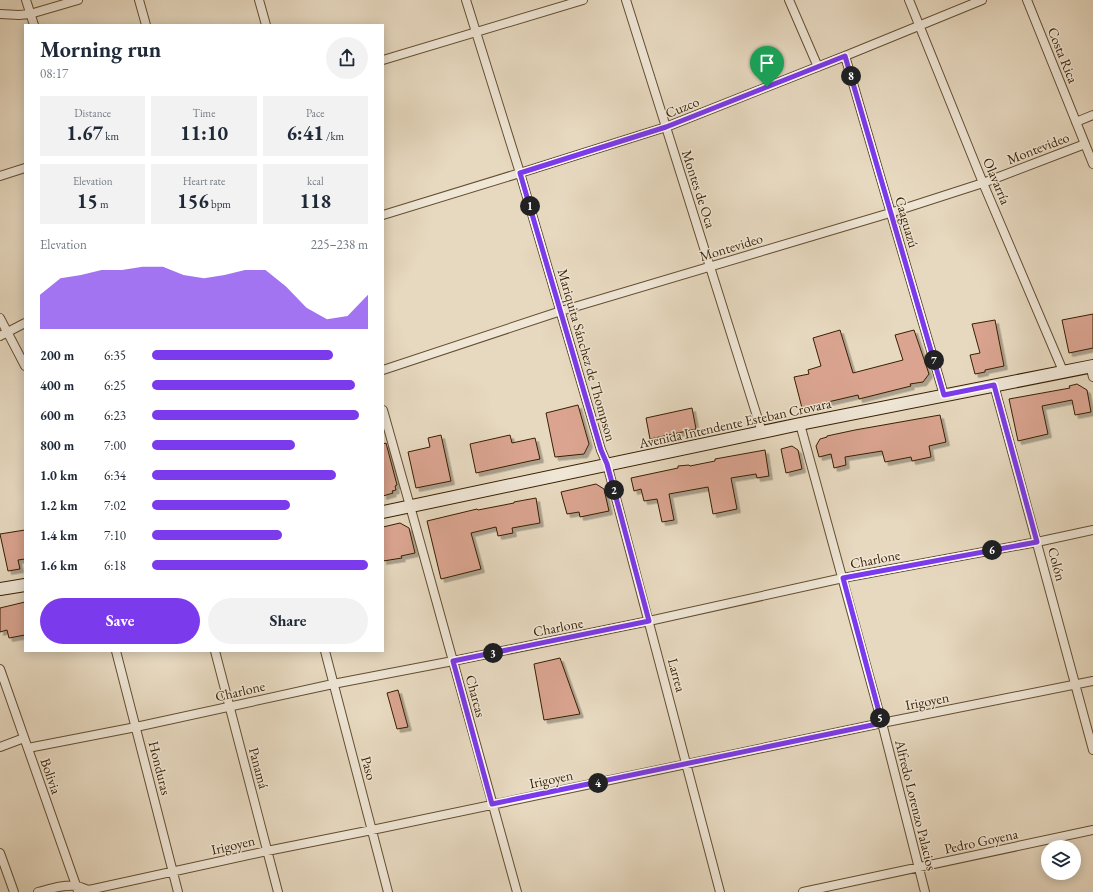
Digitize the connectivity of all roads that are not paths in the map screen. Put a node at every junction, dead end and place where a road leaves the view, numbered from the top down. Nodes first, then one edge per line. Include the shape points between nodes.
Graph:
1 (26, 0) edge
2 (78, 0) edge
3 (139, 0) edge
4 (259, 0) edge
5 (466, 0) edge
6 (583, 0) edge
7 (626, 0) edge
8 (789, 0) edge
9 (909, 0) edge
10 (982, 0) edge
11 (1027, 0) edge
12 (0, 14) edge
13 (30, 14) junction
14 (34, 24) edge
15 (146, 24) edge
16 (266, 24) edge
17 (919, 25) junction
18 (476, 32) junction
19 (845, 56) junction
20 (384, 60) edge
21 (818, 67) junction
22 (1093, 115) edge
23 (1076, 122) junction
24 (666, 127) junction
25 (1085, 144) junction
26 (1093, 164) edge
27 (24, 168) edge
28 (520, 173) junction
29 (0, 176) edge
30 (983, 183) junction
31 (890, 213) junction
32 (384, 215) edge
33 (710, 267) junction
34 (561, 311) junction
35 (0, 318) edge
36 (24, 324) edge
37 (4, 334) edge
38 (24, 364) edge
39 (1092, 369) edge
40 (384, 370) edge
41 (1063, 371) junction
42 (994, 385) junction
43 (944, 395) junction
44 (384, 414) edge
45 (800, 424) junction
46 (762, 432) junction
47 (607, 464) junction
48 (410, 506) junction
49 (384, 512) edge
50 (1093, 530) edge
51 (1037, 542) junction
52 (843, 578) junction
53 (24, 585) edge
54 (0, 589) edge
55 (649, 621) junction
56 (116, 652) edge
57 (215, 652) edge
58 (325, 652) edge
59 (453, 661) junction
60 (0, 669) edge
61 (1093, 681) edge
62 (333, 684) junction
63 (1076, 684) junction
64 (229, 707) junction
65 (882, 723) junction
66 (136, 727) junction
67 (24, 738) junction
68 (0, 747) edge
69 (28, 748) junction
70 (1093, 750) edge
71 (687, 765) junction
72 (492, 804) junction
73 (372, 830) junction
74 (1093, 830) edge
75 (267, 851) junction
76 (0, 853) edge
77 (919, 868) junction
78 (173, 872) junction
79 (77, 889) edge
80 (14, 892) edge
81 (38, 892) edge
82 (178, 892) edge
83 (278, 892) edge
84 (388, 892) edge
85 (517, 892) edge
86 (720, 892) edge
87 (803, 892) edge
88 (925, 892) edge

1 - 13 street
2 - 13 street
3 - 15 street
4 - 16 street
5 - 18 street, Mariquita Sánchez de Thompson
6 - 18 street
7 - 24 street, Montes de Oca
8 - 21 street
9 - 17 street, Olavarría
10 - 17 street, Cuzco
11 - 23 street, Costa Rica
12 - 13 street
13 - 14 street
17 - 19 street, Cuzco
17 - 30 street, Olavarría
18 - 20 street
18 - 28 street, Mariquita Sánchez de Thompson
19 - 21 street, Cuzco
19 - 31 street, Caaguazú
21 - 24 street, Cuzco
22 - 23 street, Montevideo
23 - 25 street, Costa Rica
24 - 28 street, Cuzco
24 - 33 street, Montes de Oca
25 - 26 street, Costa Rica
25 - 30 street, Montevideo
27 - 29 street
28 - 32 street, Cuzco
28 - 34 street, Mariquita Sánchez de Thompson
30 - 31 street, Montevideo
30 - 41 street, Olavarría
31 - 33 street, Montevideo
31 - 43 street, Caaguazú
33 - 34 street, Montevideo
33 - 46 street, Montes de Oca
34 - 40 street, Montevideo
34 - 47 street, Mariquita Sánchez de Thompson
35 - 37 street
36 - 37 street
37 - 38 street
39 - 41 main road, Avenida Intendente Esteban Crovara
41 - 42 main road, Avenida Intendente Esteban Crovara
42 - 43 main road, Avenida Intendente Esteban Crovara
42 - 51 street, Colón
43 - 45 main road, Avenida Intendente Esteban Crovara
44 - 48 street, Charcas
45 - 46 main road, Avenida Intendente Esteban Crovara
45 - 52 street, Alfredo Lorenzo Palacios
46 - 47 main road, Avenida Intendente Esteban Crovara
47 - 48 main road, Avenida Intendente Esteban Crovara
47 - 55 street, Larrea
48 - 49 main road, Avenida Intendente Esteban Crovara
48 - 59 street, Charcas
50 - 51 street, Charlone
51 - 52 street, Charlone
51 - 63 street, Colón
52 - 55 street, Charlone
52 - 65 street, Alfredo Lorenzo Palacios
53 - 54 main road
55 - 59 street, Charlone
55 - 71 street, Larrea
56 - 66 street, Honduras
57 - 64 street, Panamá
58 - 62 street, Paso
59 - 62 street, Charlone
59 - 72 street, Charcas
60 - 67 street, Bolivia
61 - 63 street, Irigoyen
62 - 64 street, Charlone
62 - 73 street, Paso
63 - 65 street, Irigoyen
63 - 70 street, Colón
64 - 66 street, Charlone
64 - 75 street, Panamá
65 - 71 street, Irigoyen
65 - 77 street, Alfredo Lorenzo Palacios
66 - 69 street, Charlone
66 - 78 street, Honduras
67 - 68 street
67 - 69 street, Bolivia
69 - 79 street, Bolivia
71 - 72 street, Irigoyen
71 - 86 street, Larrea
72 - 73 street, Irigoyen
72 - 85 street, Charcas
73 - 75 street, Irigoyen
73 - 84 street, Paso
74 - 77 street, Pedro Goyena
75 - 78 street, Irigoyen
75 - 83 street, Panamá
76 - 80 street
77 - 87 street, Pedro Goyena
77 - 88 street, Alfredo Lorenzo Palacios
78 - 79 street, Irigoyen via 89,890
78 - 82 street, Honduras
79 - 81 street, Irigoyen via 60,886

